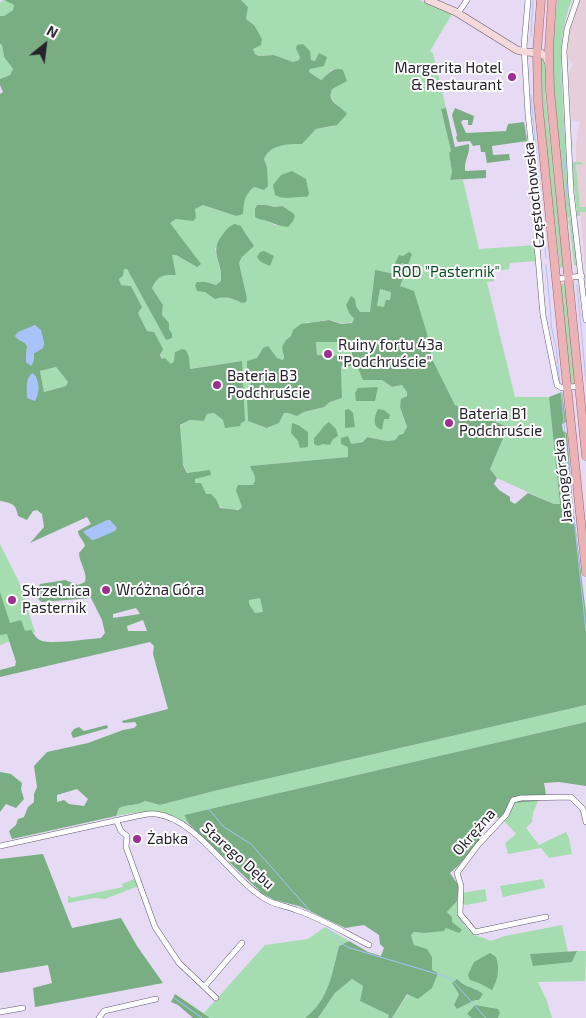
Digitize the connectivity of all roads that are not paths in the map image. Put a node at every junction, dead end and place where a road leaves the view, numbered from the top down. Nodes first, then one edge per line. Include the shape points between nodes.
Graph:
1 (428, 0) edge
2 (467, 0) edge
3 (528, 0) edge
4 (540, 0) edge
5 (552, 0) edge
6 (577, 0) edge
7 (458, 13) junction
8 (524, 52) junction
9 (537, 52) junction
10 (549, 67) junction
11 (537, 71) junction
12 (582, 276) junction
13 (568, 278) junction
14 (556, 279) junction
15 (586, 320) edge
16 (579, 386) junction
17 (567, 388) junction
18 (586, 456) edge
19 (583, 515) edge
20 (586, 572) edge
21 (116, 820) junction
22 (586, 822) edge
23 (0, 846) edge
24 (546, 917) dead end
25 (242, 944) dead end
26 (369, 945) dead end
27 (204, 987) junction
28 (216, 998) dead end
29 (156, 999) dead end
30 (23, 1008) dead end
31 (0, 1012) edge
32 (99, 1018) edge

1 - 7 street
2 - 7 street
3 - 8 street
4 - 9 main road, Częstochowska
5 - 10 main road, Częstochowska
6 - 12 street via 566,29 564,51 571,192
7 - 8 street
8 - 9 street
8 - 11 street via 534,60
8 - 17 street via 543,311 557,386
9 - 10 street via 546,57
9 - 11 main road, Częstochowska
10 - 13 main road, Częstochowska
11 - 14 main road, Częstochowska
12 - 13 street
12 - 15 street
13 - 14 street
13 - 16 main road, Częstochowska
14 - 17 main road, Częstochowska
16 - 17 street
16 - 18 main road, Jasnogórska
17 - 19 main road, Jasnogórska
19 - 20 main road, Jasnogórska
21 - 23 street, Starego Dębu
21 - 26 street, Starego Dębu via 155,814 176,820 191,829 263,897
21 - 27 street via 127,836 126,847 155,927 180,963
22 - 24 street, Okrężna via 583,809 571,797 513,800 506,815 457,873 462,886 460,914 475,932
25 - 27 street
27 - 28 street
29 - 32 street via 104,1011
30 - 31 street

